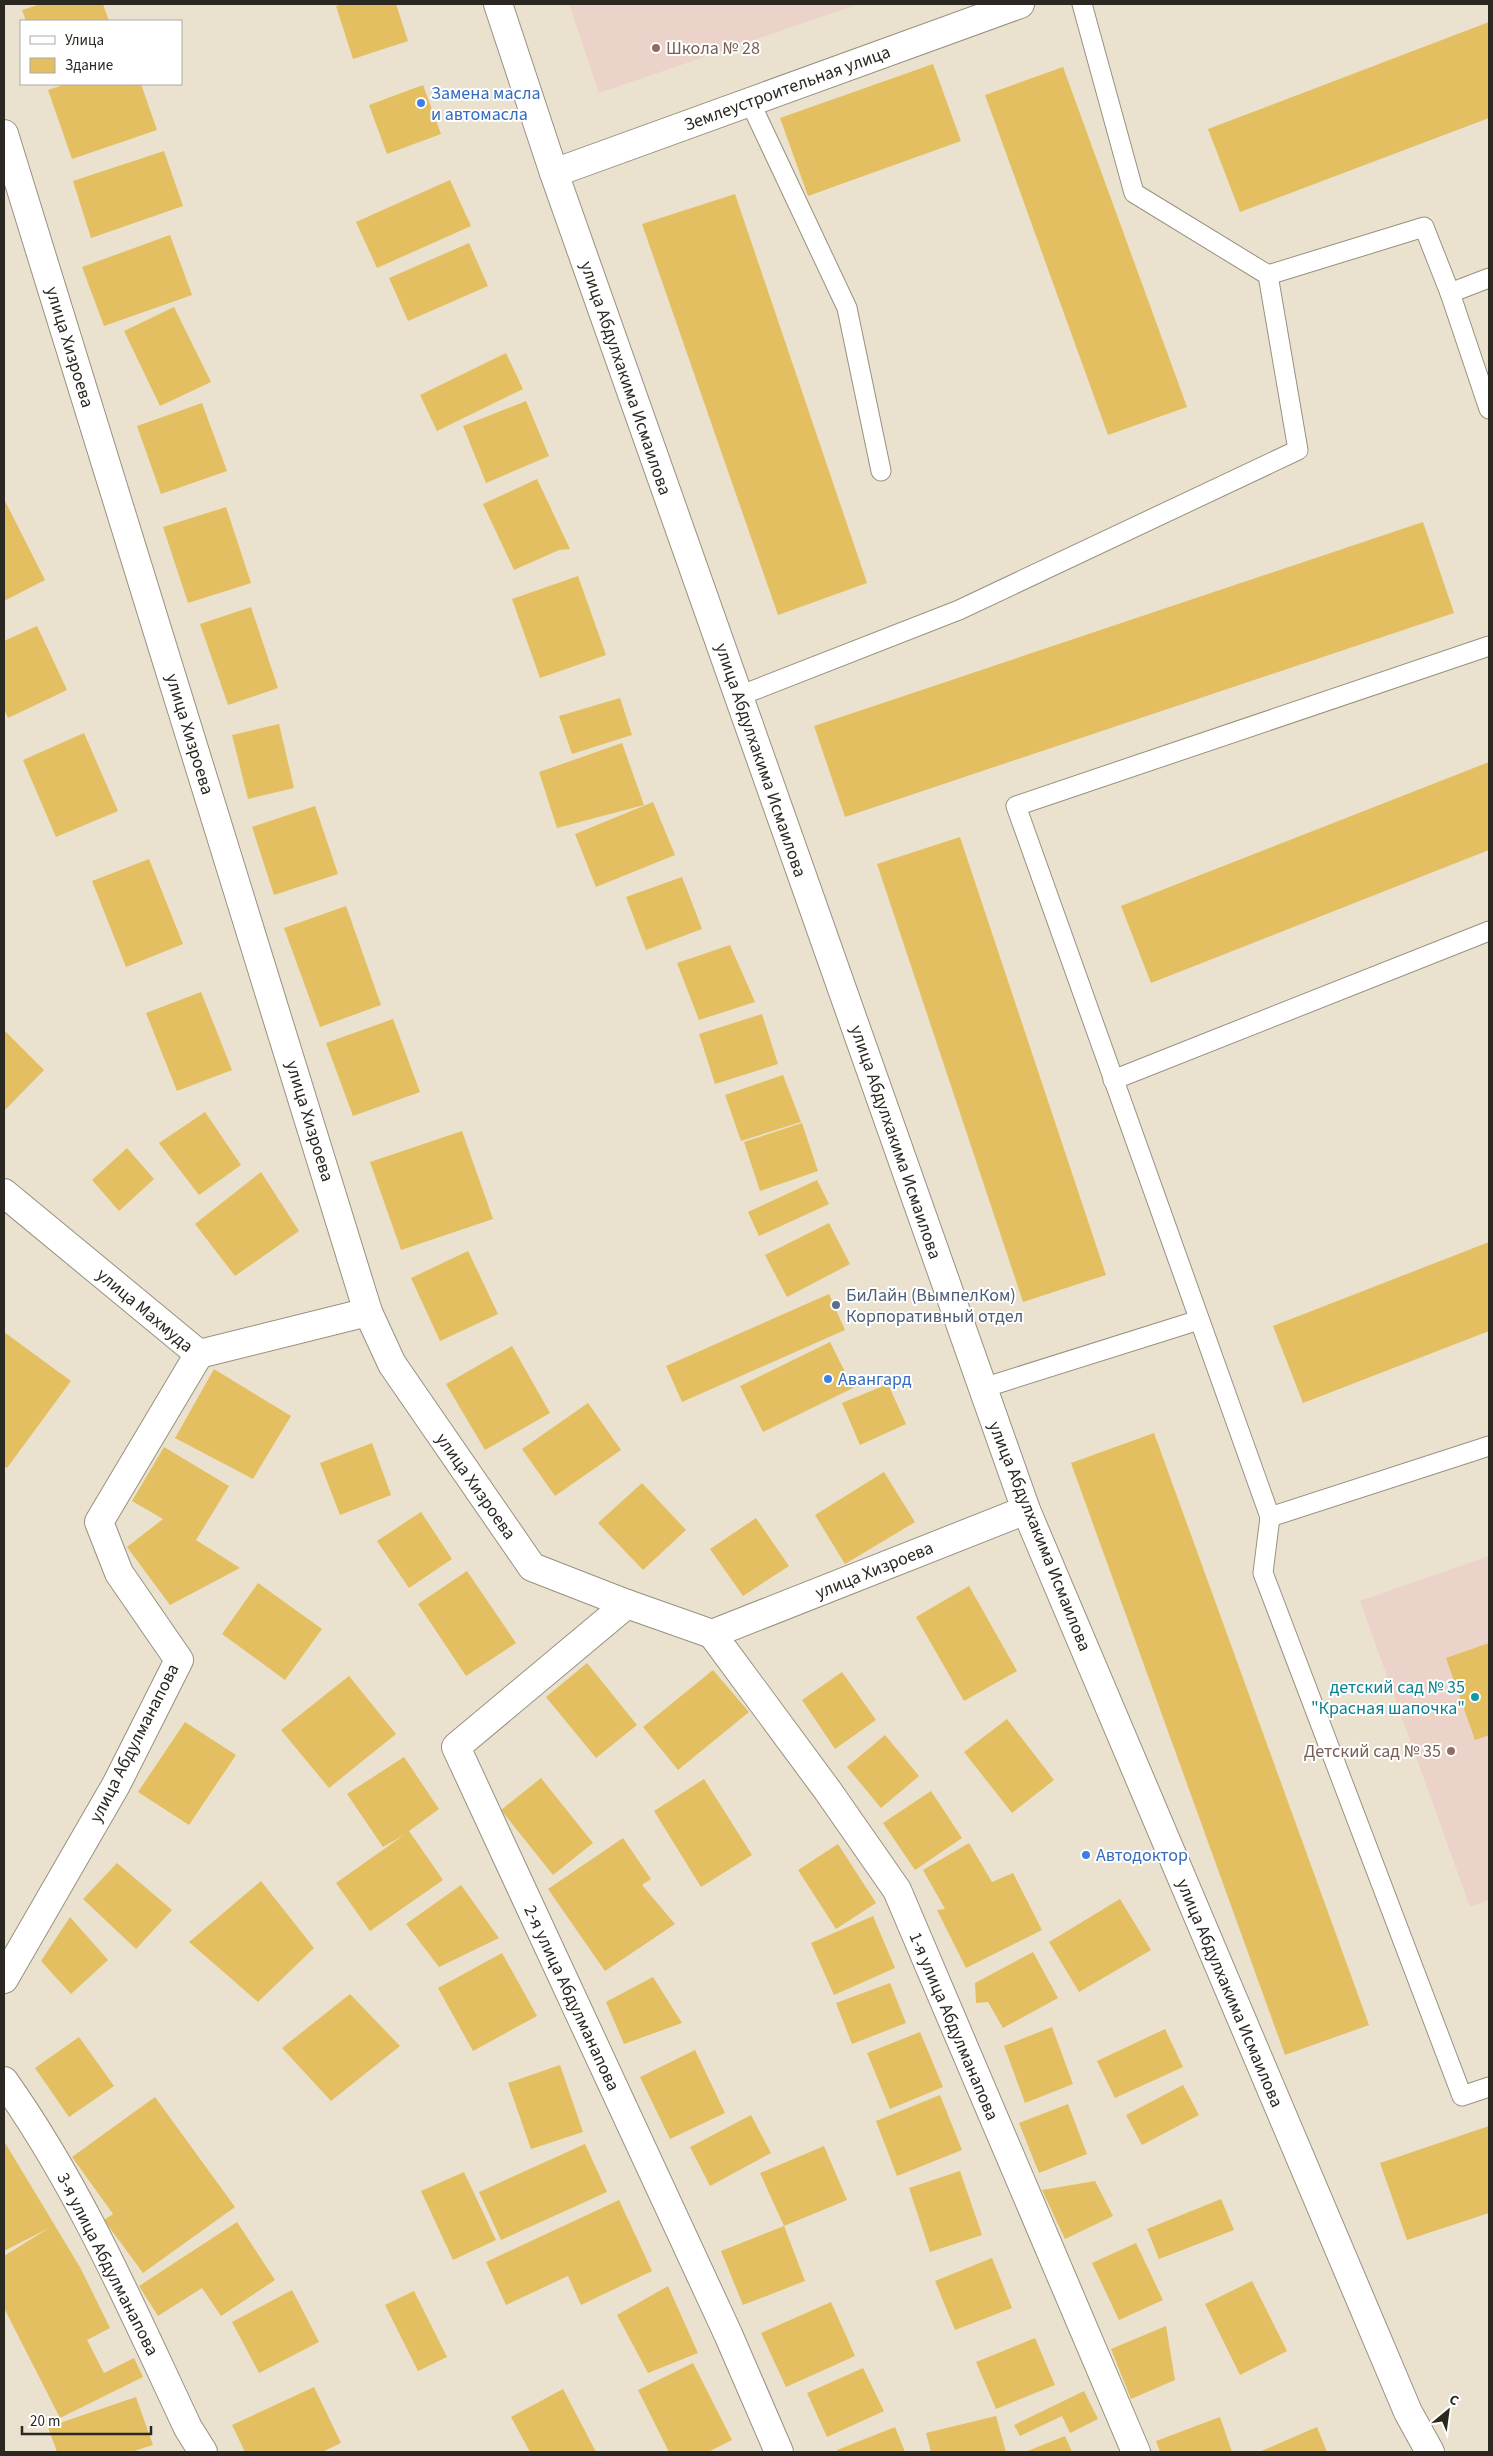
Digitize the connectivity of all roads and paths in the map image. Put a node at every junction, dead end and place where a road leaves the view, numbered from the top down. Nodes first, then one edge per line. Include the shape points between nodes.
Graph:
1 (498, 4) edge
2 (1020, 4) edge
3 (1082, 4) edge
4 (750, 102) junction
5 (4, 134) edge
6 (554, 173) junction
7 (1268, 275) junction
8 (1489, 278) edge
9 (1450, 293) junction
10 (1489, 409) edge
11 (882, 471) dead end
12 (1489, 646) edge
13 (739, 696) junction
14 (1489, 931) edge
15 (1113, 1080) junction
16 (4, 1193) edge
17 (368, 1312) junction
18 (1199, 1320) junction
19 (200, 1354) junction
20 (983, 1388) junction
21 (1489, 1446) edge
22 (1026, 1510) junction
23 (1270, 1517) junction
24 (627, 1604) junction
25 (712, 1634) junction
26 (4, 1979) edge
27 (4, 2081) edge
28 (1489, 2086) edge
29 (203, 2452) edge
30 (779, 2452) edge
31 (1136, 2452) edge
32 (1430, 2452) edge

1 - 6 street, улица Абдулхакима Исмаилова
2 - 4 street, Землеустроительная улица
3 - 7 lane via 1134,193
4 - 6 street, Землеустроительная улица
4 - 11 lane via 847,308
5 - 17 street, улица Хизроева
6 - 13 street, улица Абдулхакима Исмаилова
7 - 9 lane via 1424,227
7 - 13 lane via 1298,450 959,610
8 - 9 lane
9 - 10 lane
12 - 15 lane via 1016,806
13 - 20 street, улица Абдулхакима Исмаилова
14 - 15 lane
15 - 18 lane
16 - 19 street, улица Махмуда
17 - 19 street, улица Махмуда
17 - 24 street, улица Хизроева via 392,1364 532,1567
18 - 20 lane
18 - 23 lane
19 - 26 street, улица Абдулманапова via 99,1522 118,1573 178,1660 116,1785
20 - 22 street, улица Абдулхакима Исмаилова
21 - 23 lane
22 - 25 street, улица Хизроева
22 - 32 street, улица Абдулхакима Исмаилова via 1408,2412
23 - 28 lane via 1263,1573 1462,2096
24 - 25 street, улица Хизроева
24 - 30 street, 2-я улица Абдулманапова via 456,1746 728,2334
25 - 31 street, 1-я улица Абдулманапова via 828,1790 897,1890
27 - 29 street, 3-я улица Абдулманапова via 32,2120 86,2214 188,2428

